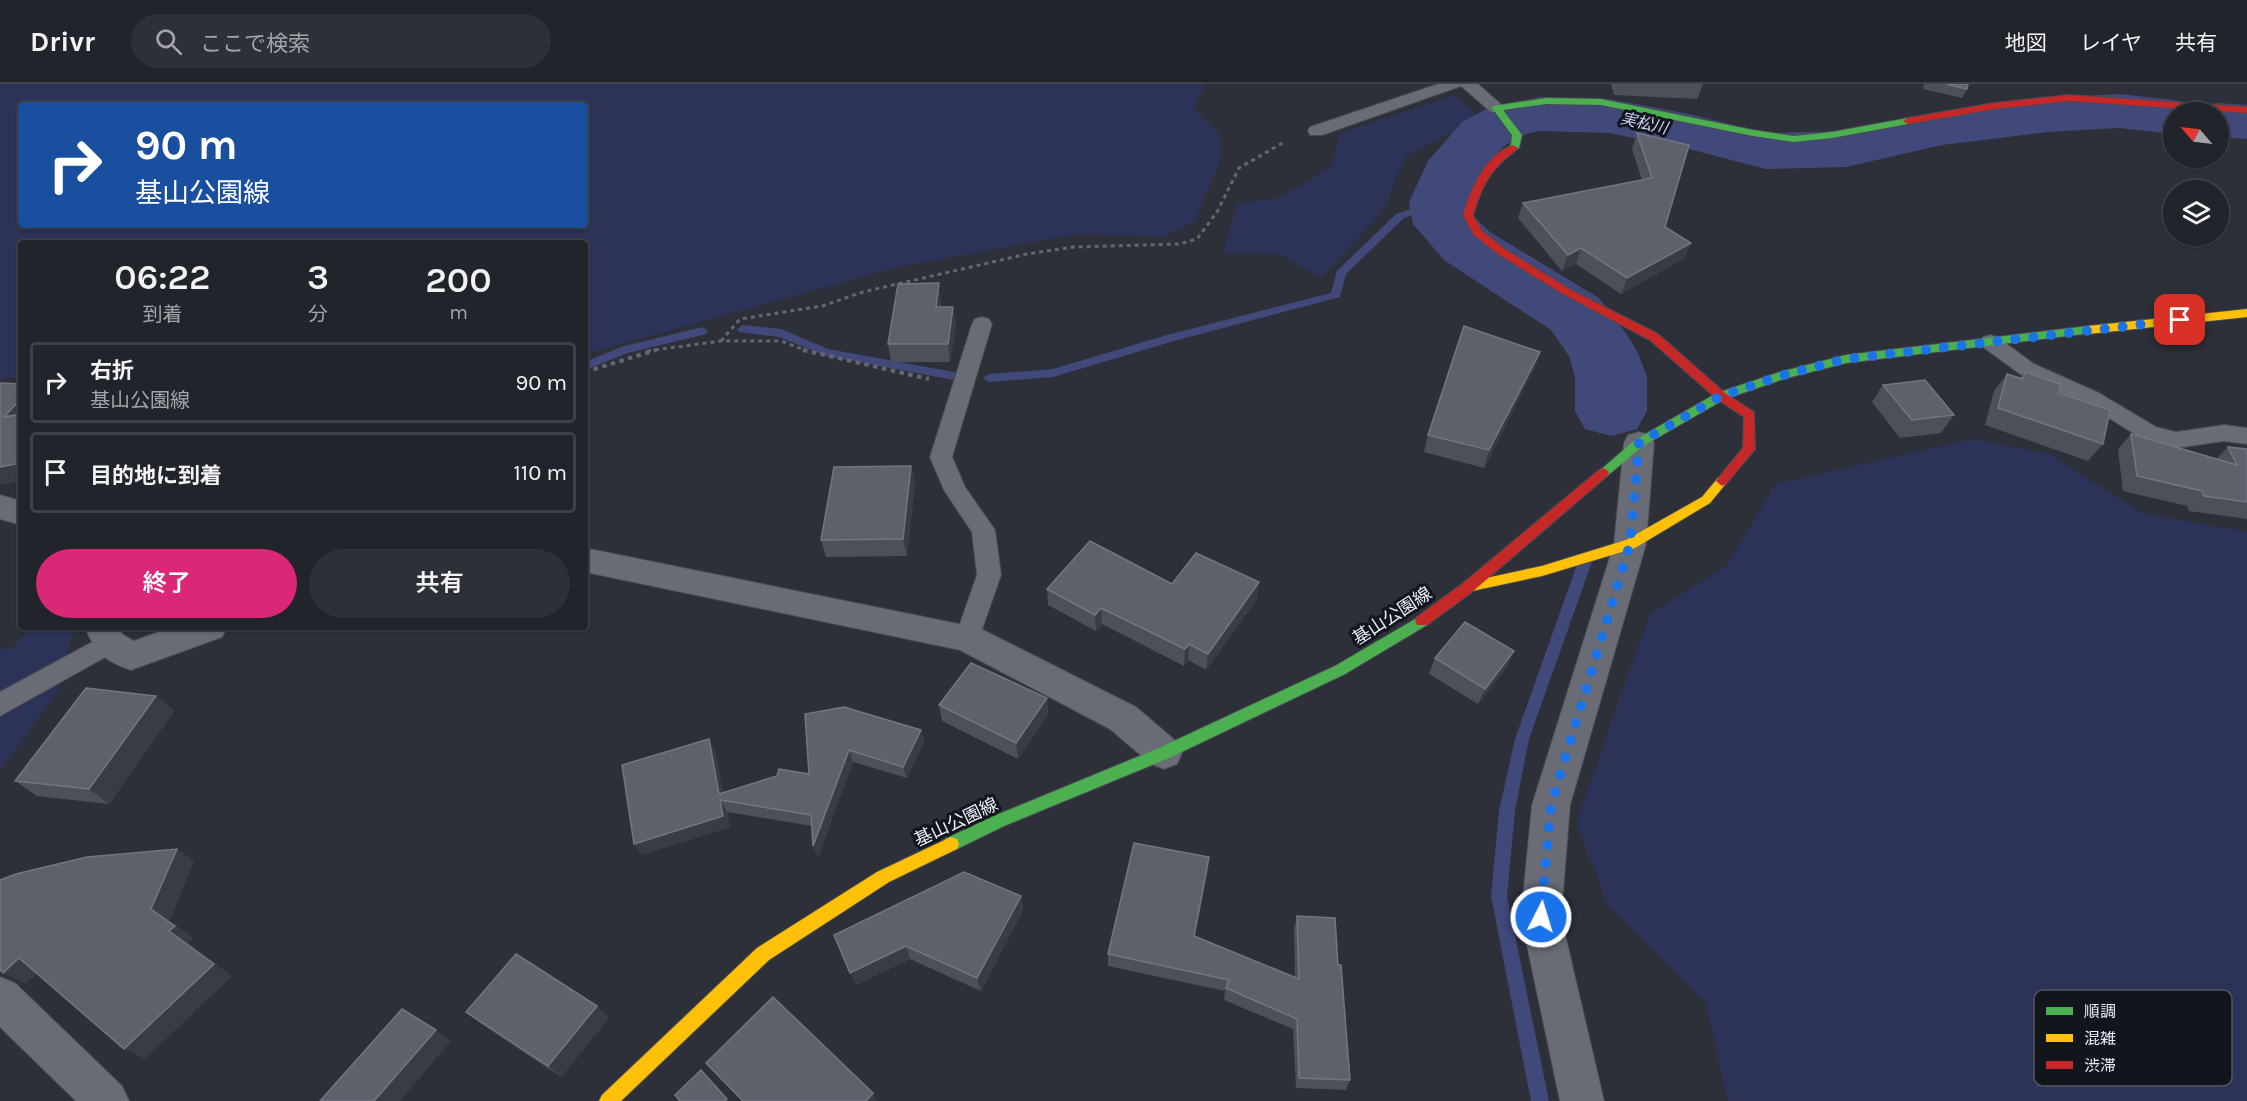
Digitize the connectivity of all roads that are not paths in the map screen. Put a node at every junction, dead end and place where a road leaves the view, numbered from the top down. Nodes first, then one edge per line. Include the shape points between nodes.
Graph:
1 (1454, 84) edge
2 (1468, 84) edge
3 (1497, 108) junction
4 (2247, 110) edge
5 (1322, 112) dead end
6 (1316, 131) junction
7 (1310, 150) dead end
8 (2247, 314) edge
9 (982, 324) dead end
10 (1990, 342) junction
11 (1721, 396) junction
12 (2247, 436) edge
13 (1639, 443) junction
14 (0, 507) edge
15 (18, 512) edge
16 (1630, 544) junction
17 (588, 561) edge
18 (1467, 588) junction
19 (202, 630) edge
20 (106, 635) edge
21 (967, 638) junction
22 (0, 705) edge
23 (1164, 753) junction
24 (0, 998) edge
25 (107, 1101) edge
26 (608, 1101) edge
27 (1582, 1101) edge

1 - 6 lane
2 - 3 lane
3 - 4 street via 1546,101 1601,102 1794,139 2068,98
3 - 11 street via 1517,135 1516,146 1490,164 1474,190 1468,215 1478,233 1567,291 1654,337
5 - 6 lane
6 - 7 lane
8 - 10 street, 基山公園線
9 - 21 lane via 941,457 955,490 983,530 989,575
10 - 11 street, 基山公園線 via 1846,359
10 - 12 lane via 2027,369 2092,398 2149,433 2176,440 2224,433
11 - 13 street, 基山公園線
11 - 16 street via 1750,415 1749,449 1706,500
13 - 16 street
13 - 18 street, 基山公園線
14 - 15 street
16 - 18 street via 1542,571
16 - 27 street via 1551,805 1541,917
17 - 21 street
18 - 23 street, 基山公園線 via 1403,634 1340,670
19 - 20 street via 131,656
20 - 22 lane
21 - 23 street via 1123,718
23 - 26 street, 基山公園線 via 999,820 883,877 764,954
24 - 25 street

